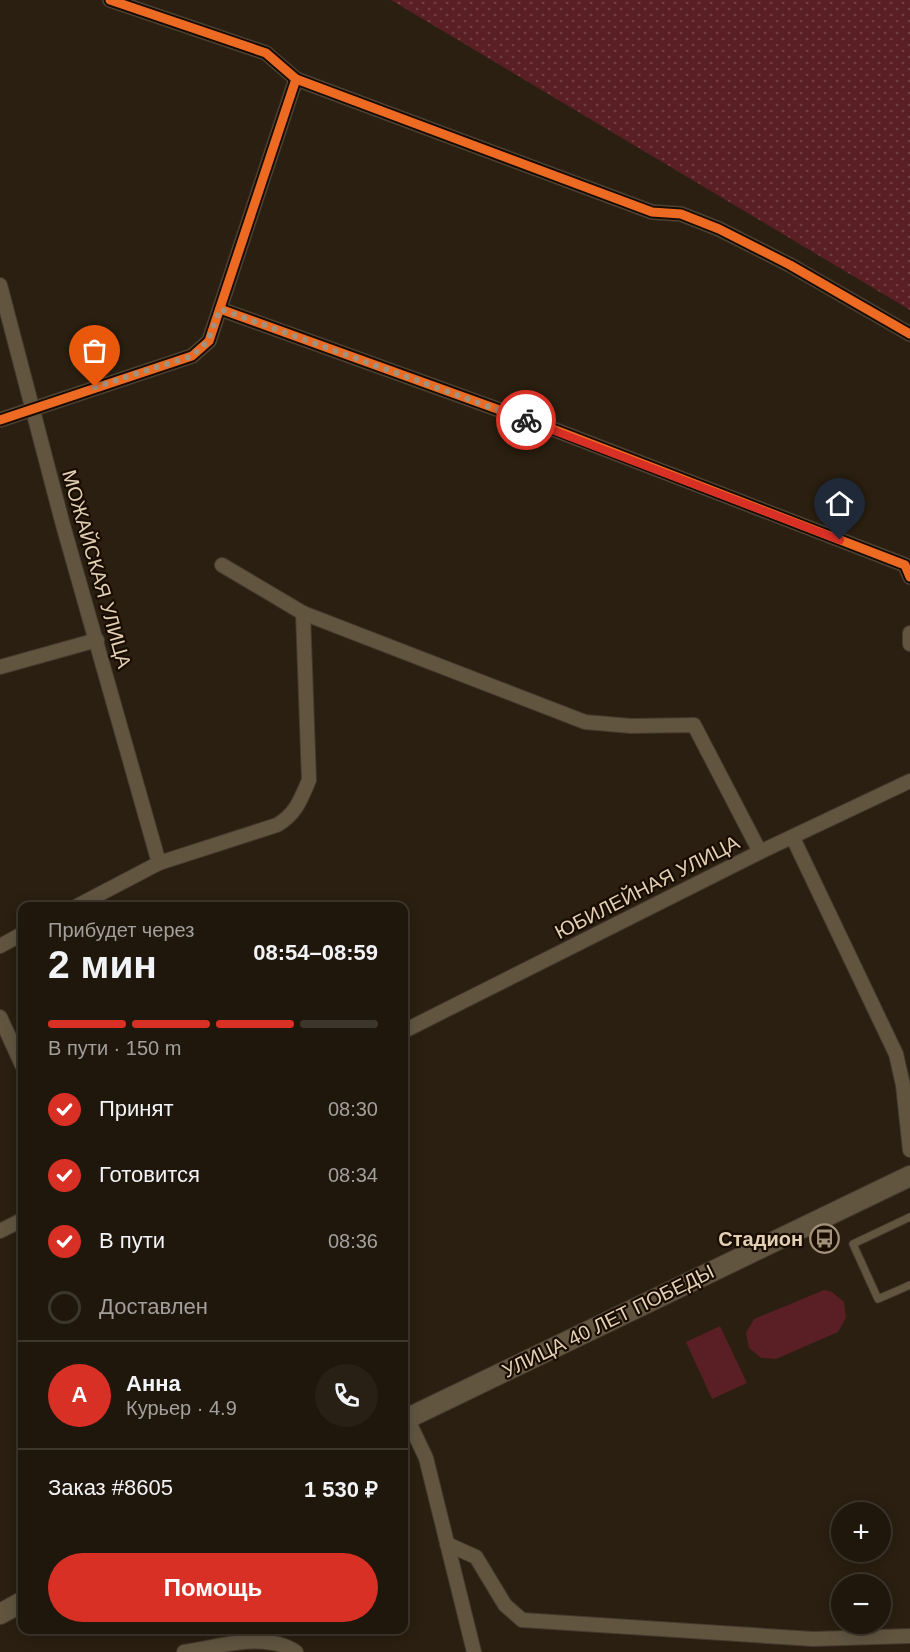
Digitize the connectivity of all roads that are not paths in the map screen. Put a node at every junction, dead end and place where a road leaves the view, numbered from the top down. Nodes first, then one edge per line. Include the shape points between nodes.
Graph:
1 (110, 0) edge
2 (296, 79) junction
3 (0, 285) edge
4 (220, 309) junction
5 (910, 334) edge
6 (34, 408) junction
7 (0, 420) edge
8 (222, 565) dead end
9 (910, 577) edge
10 (303, 613) junction
11 (910, 633) edge
12 (97, 640) junction
13 (910, 644) edge
14 (0, 667) edge
15 (910, 781) edge
16 (793, 838) junction
17 (760, 852) junction
18 (159, 863) junction
19 (85, 902) edge
20 (18, 936) edge
21 (0, 946) edge
22 (0, 1017) edge
23 (408, 1029) edge
24 (18, 1056) edge
25 (910, 1150) edge
26 (910, 1176) edge
27 (910, 1217) edge
28 (18, 1222) edge
29 (0, 1231) edge
30 (910, 1285) edge
31 (408, 1418) edge
32 (408, 1425) edge
33 (447, 1544) junction
34 (18, 1604) edge
35 (0, 1614) edge
36 (267, 1634) edge
37 (910, 1636) edge
38 (271, 1643) junction
39 (184, 1652) edge
40 (296, 1652) edge
41 (474, 1652) edge

1 - 2 street via 266,53
2 - 4 street
2 - 5 street via 652,212 681,214 719,229
3 - 6 street, МОЖАЙСКАЯ УЛИЦА
4 - 6 street via 208,341 192,356
4 - 9 street via 558,431 849,544 905,566
6 - 7 street
6 - 12 street, МОЖАЙСКАЯ УЛИЦА
8 - 10 street
10 - 17 street via 585,722 694,725
10 - 18 street via 309,780 299,805 290,818 277,825
11 - 13 street
12 - 14 street
12 - 18 street, МОЖАЙСКАЯ УЛИЦА
15 - 16 street, ЮБИЛЕЙНАЯ УЛИЦА
16 - 17 street, ЮБИЛЕЙНАЯ УЛИЦА
16 - 25 street via 896,1054
17 - 23 street, ЮБИЛЕЙНАЯ УЛИЦА
18 - 19 street
20 - 21 street
22 - 24 street
26 - 31 street, УЛИЦА 40 ЛЕТ ПОБЕДЫ
27 - 30 lane via 853,1244 878,1299
28 - 29 street
32 - 33 street via 426,1458
33 - 37 street via 476,1557 505,1605 522,1620 792,1638
33 - 41 street
34 - 35 street
36 - 38 lane
38 - 39 street
38 - 40 street

